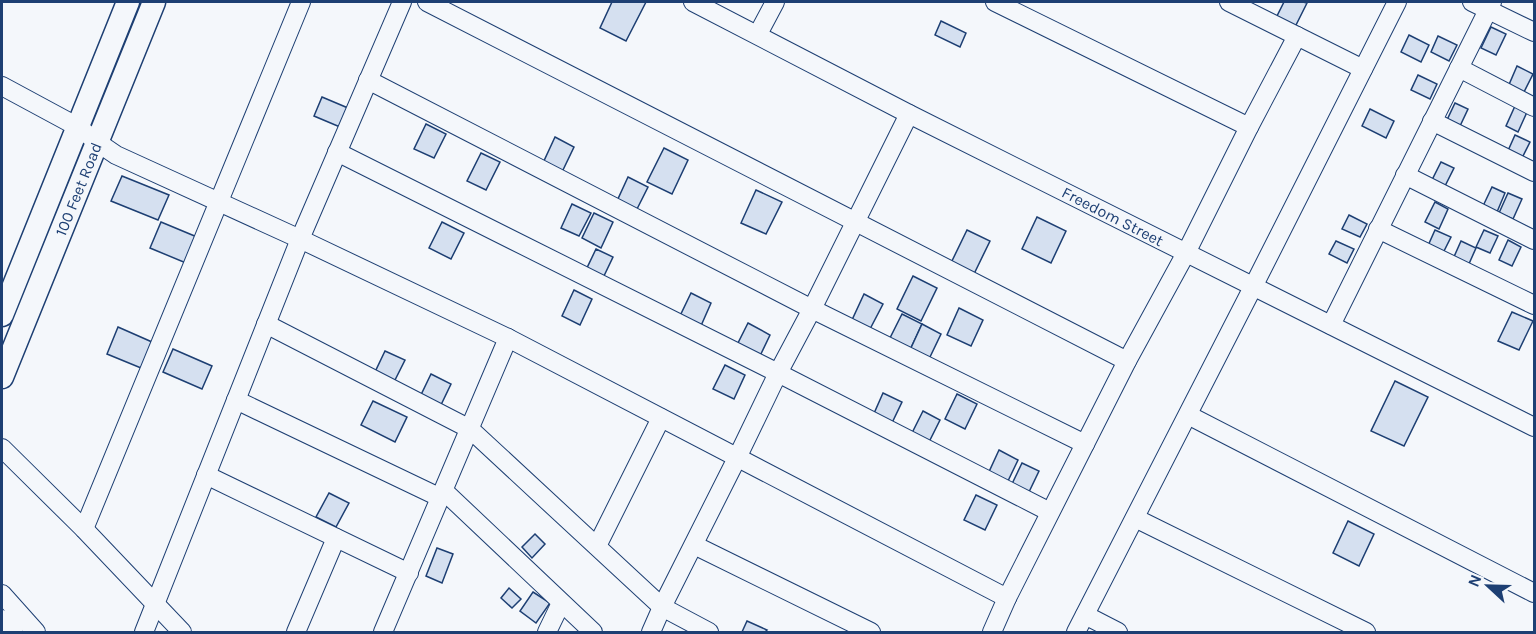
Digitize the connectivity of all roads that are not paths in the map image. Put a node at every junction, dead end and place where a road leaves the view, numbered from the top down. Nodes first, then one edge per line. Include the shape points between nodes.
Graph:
1 (128, 2) edge
2 (154, 2) edge
3 (301, 2) edge
4 (402, 2) edge
5 (427, 2) edge
6 (693, 2) edge
7 (775, 2) edge
8 (995, 2) edge
9 (1229, 2) edge
10 (1397, 2) edge
11 (1484, 4) edge
12 (1534, 32) edge
13 (758, 34) junction
14 (1297, 36) junction
15 (1459, 68) junction
16 (1363, 69) junction
17 (368, 80) junction
18 (2, 86) edge
19 (1534, 107) edge
20 (909, 114) junction
21 (1432, 121) junction
22 (78, 127) junction
23 (1250, 127) junction
24 (97, 142) junction
25 (338, 152) junction
26 (1534, 172) edge
27 (1405, 175) junction
28 (219, 201) junction
29 (855, 220) junction
30 (1378, 228) junction
31 (300, 239) junction
32 (1534, 240) edge
33 (1186, 253) junction
34 (1253, 286) junction
35 (1534, 305) edge
36 (812, 309) junction
37 (2, 315) edge
38 (266, 324) junction
39 (1330, 324) junction
40 (508, 338) junction
41 (1127, 361) junction
42 (778, 373) junction
43 (2, 377) edge
44 (236, 400) junction
45 (1188, 415) junction
46 (661, 418) junction
47 (1534, 427) edge
48 (470, 429) junction
49 (1085, 444) junction
50 (2, 448) edge
51 (737, 458) junction
52 (206, 475) junction
53 (443, 495) junction
54 (1050, 512) junction
55 (1135, 518) junction
56 (84, 529) junction
57 (336, 538) junction
58 (694, 544) junction
59 (597, 546) junction
60 (409, 573) junction
61 (1534, 593) edge
62 (2, 594) edge
63 (1007, 598) junction
64 (561, 603) junction
65 (154, 604) junction
66 (662, 607) junction
67 (1085, 615) junction
68 (2, 619) edge
69 (14, 633) edge
70 (36, 633) edge
71 (144, 633) edge
72 (182, 633) edge
73 (296, 633) edge
74 (383, 633) edge
75 (547, 633) edge
76 (593, 633) edge
77 (651, 633) edge
78 (709, 633) edge
79 (871, 633) edge
80 (992, 633) edge
81 (1076, 633) edge
82 (1119, 633) edge
83 (1366, 633) edge

1 - 22 main road, 100 Feet Road
2 - 24 main road, 100 Feet Road
3 - 28 street
4 - 17 street
5 - 29 street
6 - 13 street, Freedom Street
7 - 13 street
8 - 23 street
9 - 14 street
10 - 16 street
11 - 12 street
11 - 15 street
13 - 20 street, Freedom Street
14 - 16 street
14 - 23 street
15 - 19 street
15 - 21 street
16 - 34 street
17 - 25 street
17 - 36 street
18 - 22 street
20 - 29 street
20 - 33 street, Freedom Street
21 - 26 street
21 - 27 street
22 - 24 street
22 - 37 main road, 100 Feet Road
23 - 33 street
24 - 28 street
24 - 43 main road, 100 Feet Road
25 - 31 street
25 - 42 street
27 - 30 street
27 - 32 street
28 - 31 street
28 - 56 street
29 - 36 street
29 - 41 street
30 - 35 street
30 - 39 street
31 - 38 street
31 - 40 street
33 - 34 street, Freedom Street
33 - 41 street
34 - 39 street, Freedom Street
34 - 45 street
36 - 42 street
36 - 49 street
38 - 44 street
38 - 48 street
39 - 47 street, Freedom Street
40 - 46 street
40 - 48 street
41 - 49 street
42 - 51 street
42 - 54 street
44 - 52 street
44 - 53 street
45 - 55 street
45 - 61 street
46 - 51 street
46 - 59 street
48 - 53 street
48 - 59 street
49 - 54 street
50 - 56 street
51 - 58 street
51 - 63 street
52 - 57 street
52 - 65 street
53 - 60 street
53 - 64 street
54 - 63 street
55 - 67 street
55 - 83 street
56 - 65 street
57 - 60 street
57 - 73 street
58 - 66 street
58 - 79 street
59 - 66 street
60 - 74 street
62 - 70 street
63 - 80 street
64 - 75 street
64 - 76 street
65 - 71 street
65 - 72 street
66 - 77 street
66 - 78 street
67 - 81 street
67 - 82 street
68 - 69 street

